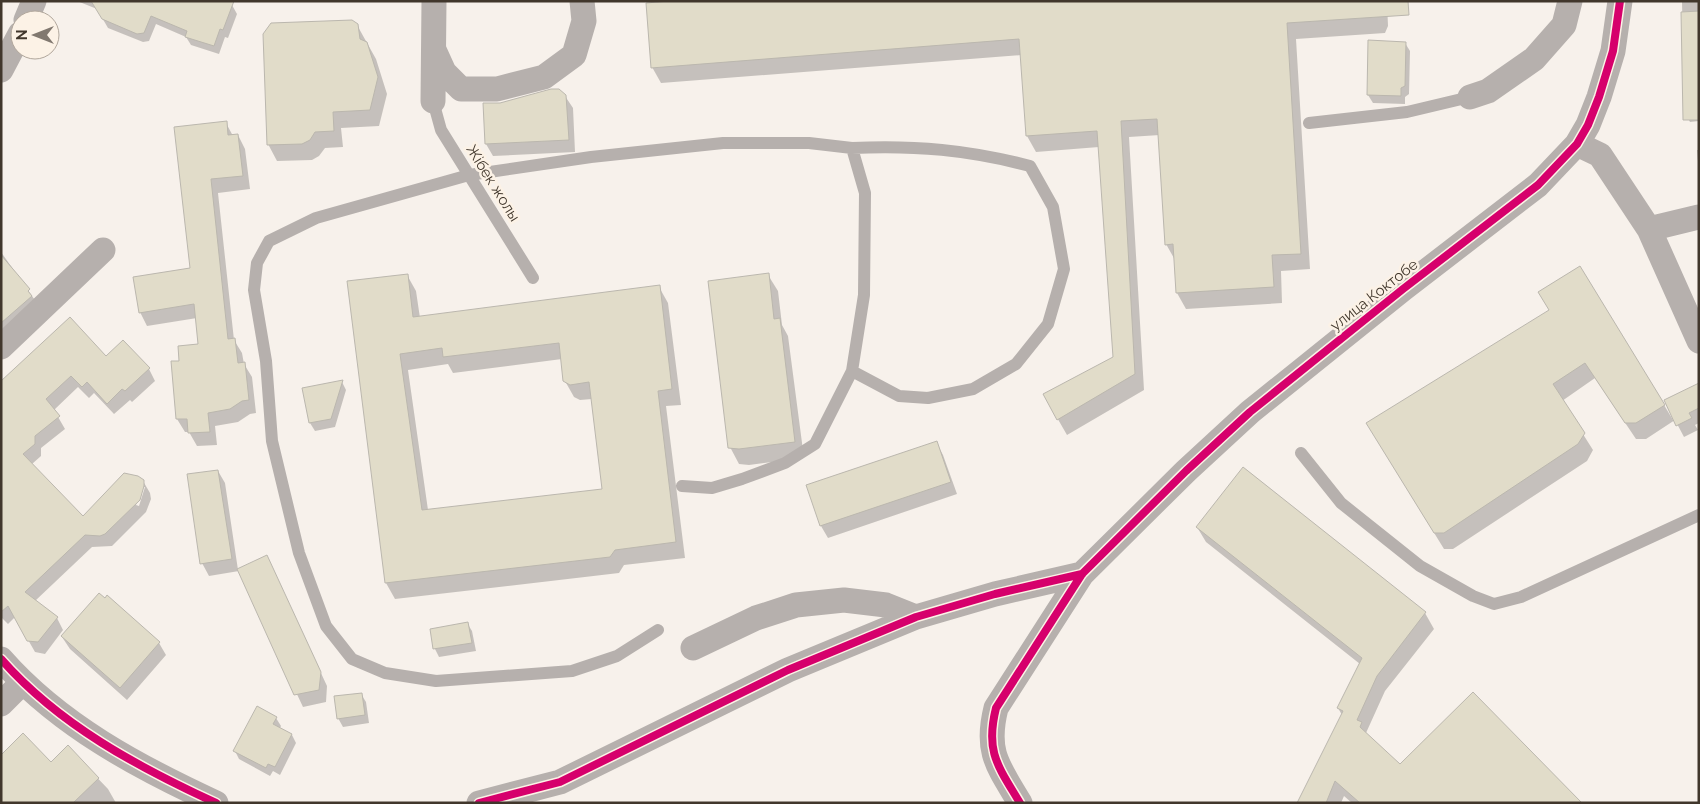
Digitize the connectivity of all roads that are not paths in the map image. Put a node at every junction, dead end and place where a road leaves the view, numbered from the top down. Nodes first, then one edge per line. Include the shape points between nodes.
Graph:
1 (434, 1) edge
2 (582, 1) edge
3 (1570, 1) edge
4 (1620, 1) edge
5 (434, 50) junction
6 (10, 53) edge
7 (1, 70) edge
8 (1470, 97) joint
9 (434, 101) joint
10 (1309, 123) dead end
11 (1577, 144) junction
12 (852, 148) junction
13 (469, 175) junction
14 (1699, 217) edge
15 (1649, 229) junction
16 (103, 250) dead end
17 (533, 278) dead end
18 (1699, 341) edge
19 (1, 347) edge
20 (852, 371) junction
21 (1301, 454) dead end
22 (682, 486) dead end
23 (1699, 514) edge
24 (1082, 574) junction
25 (916, 617) junction
26 (658, 630) dead end
27 (693, 648) dead end
28 (1, 659) edge
29 (22, 683) junction
30 (1, 704) edge
31 (216, 803) edge
32 (479, 803) edge
33 (1020, 803) edge

1 - 5 street
2 - 5 street via 584,21 574,55 544,77 497,89 462,89 444,72
3 - 8 street via 1564,25 1534,59 1488,91
4 - 11 street, улица Коктобе via 1613,51 1600,97
5 - 9 street
6 - 7 street
8 - 10 lane via 1407,112
9 - 13 lane, Жібек жолы via 441,130
11 - 15 street via 1600,155
11 - 24 street, улица Коктобе via 1538,185 1402,289 1250,412
12 - 13 lane via 809,143 723,143 591,157
12 - 20 lane via 865,194 864,295
12 - 20 lane via 893,146 964,151 1030,166 1053,207 1064,268 1048,324 1016,364 973,389 928,398 899,396
13 - 17 lane, Жібек жолы
13 - 26 lane via 316,218 269,241 257,263 254,290 266,361 272,441 299,553 326,626 352,659 384,674 436,681 572,671 617,656
14 - 15 street
15 - 18 street
16 - 19 street
20 - 22 lane via 815,444 785,463 712,488
21 - 23 lane via 1341,503 1420,566 1494,604 1521,597
24 - 25 street
24 - 33 street, улица Коктобе via 996,708 990,730 992,751
25 - 27 street via 886,605 844,600 796,605 756,618
25 - 32 street via 788,670 560,782
28 - 29 street
29 - 30 street
29 - 31 street via 64,717 148,771

